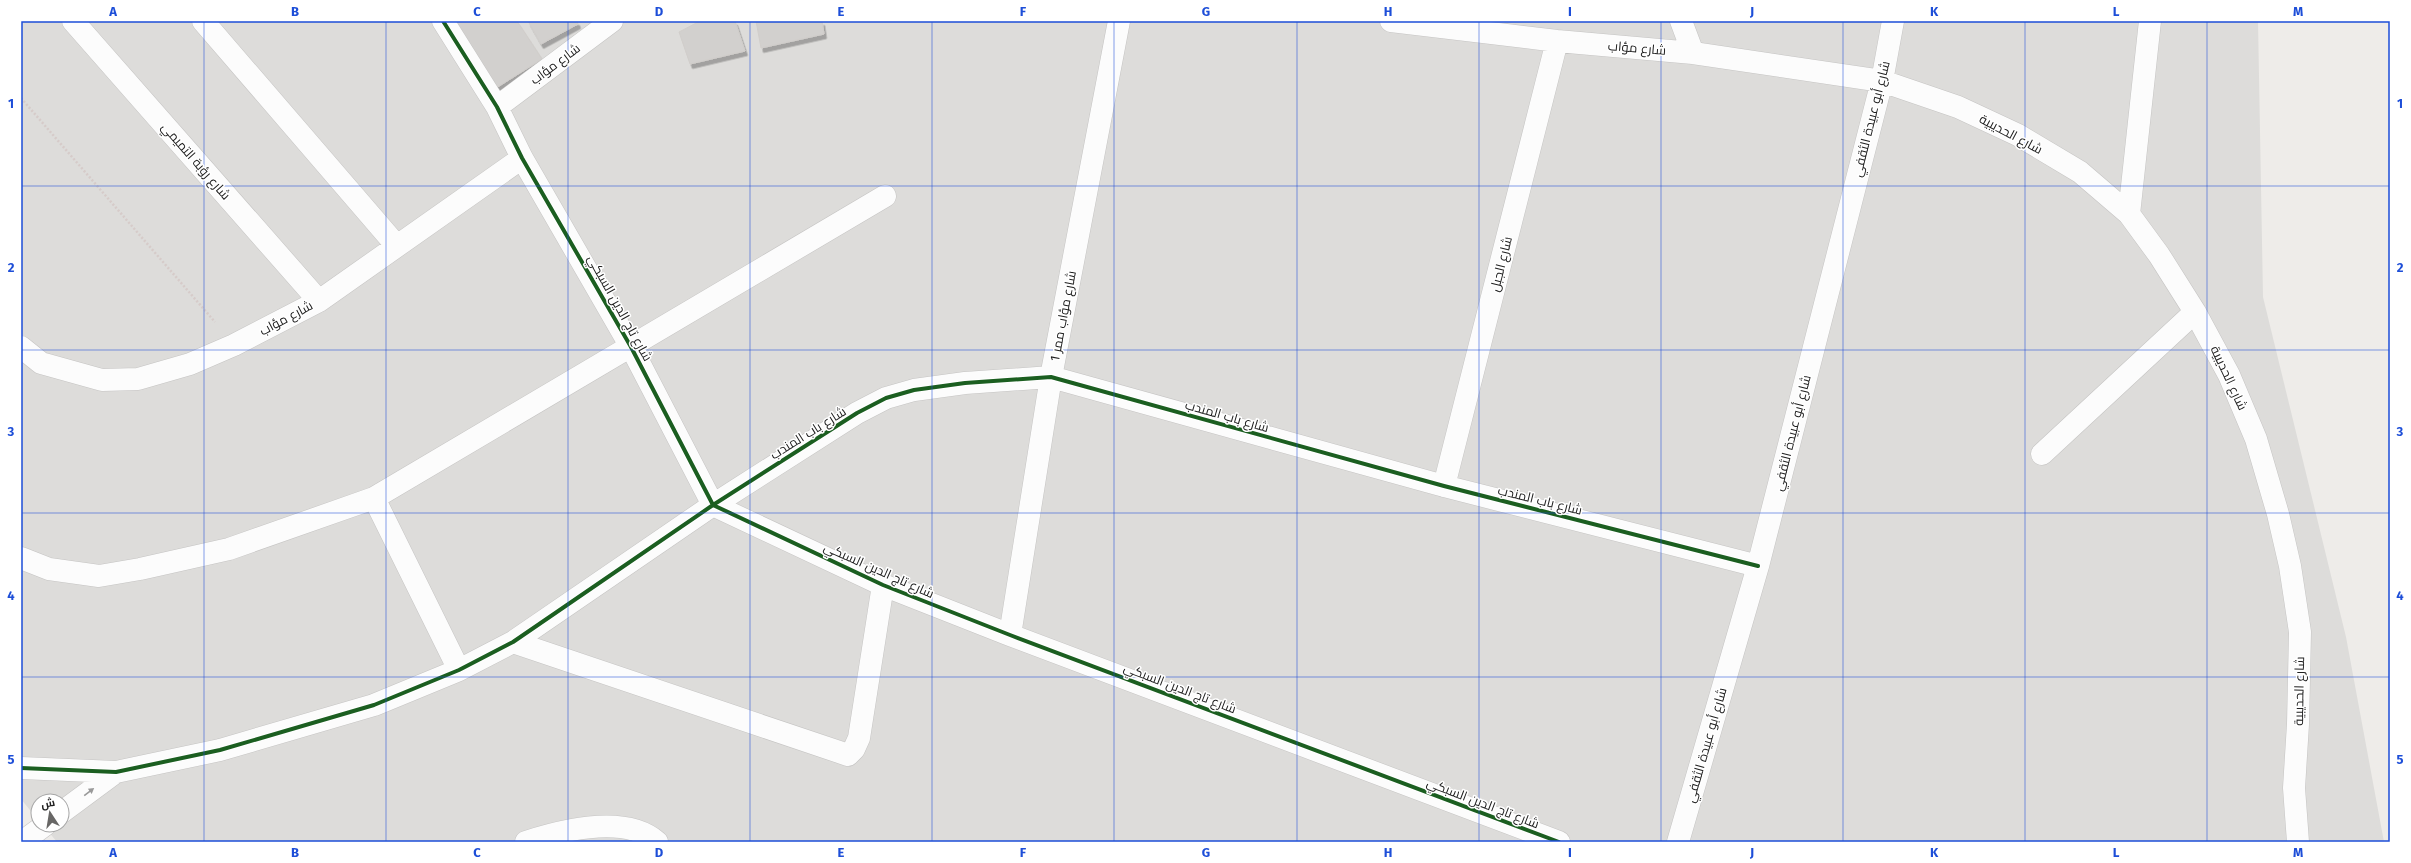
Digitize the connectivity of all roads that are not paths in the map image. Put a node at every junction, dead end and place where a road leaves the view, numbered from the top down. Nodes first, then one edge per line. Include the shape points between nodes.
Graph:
1 (73, 21) edge
2 (203, 21) edge
3 (443, 21) edge
4 (612, 21) edge
5 (1119, 21) edge
6 (1391, 21) edge
7 (1681, 21) edge
8 (1893, 21) edge
9 (2150, 21) edge
10 (1557, 41) junction
11 (1693, 53) junction
12 (1882, 81) junction
13 (497, 107) junction
14 (522, 158) junction
15 (885, 196) dead end
16 (2129, 214) junction
17 (396, 245) junction
18 (319, 301) junction
19 (2195, 312) junction
20 (21, 347) edge
21 (631, 347) junction
22 (1051, 377) junction
23 (2042, 454) dead end
24 (1444, 486) junction
25 (374, 498) junction
26 (713, 505) junction
27 (21, 558) edge
28 (1758, 566) junction
29 (883, 585) junction
30 (1010, 635) junction
31 (513, 642) junction
32 (459, 670) junction
33 (21, 768) edge
34 (116, 772) junction
35 (70, 806) edge
36 (34, 833) edge
37 (22, 842) edge
38 (526, 842) edge
39 (657, 842) edge
40 (1559, 842) edge
41 (1678, 842) edge
42 (2298, 842) edge

1 - 18 street, شارع رؤبة التميمي
2 - 17 street
3 - 13 street, شارع تاج الدين السبكي
4 - 13 street, شارع مؤاب
5 - 22 street, شارع مؤاب ممر 1
6 - 10 street, شارع مؤاب
7 - 11 street
8 - 12 street, شارع أبو عبيدة الثقفي
9 - 16 street
10 - 11 street, شارع مؤاب
10 - 24 street, شارع الجبل
11 - 12 street, شارع مؤاب
12 - 16 street, شارع الحديبية via 1958,107 2018,135 2080,172
12 - 28 street, شارع أبو عبيدة الثقفي
13 - 14 street, شارع تاج الدين السبكي
14 - 17 street, شارع مؤاب
14 - 21 street, شارع تاج الدين السبكي
15 - 21 street
16 - 19 street, شارع الحديبية
17 - 18 street, شارع مؤاب
18 - 20 street, شارع مؤاب via 234,345 190,364 138,379 102,380 41,363
19 - 23 street
19 - 42 street, شارع الحديبية via 2229,375 2256,439 2290,566 2300,632 2294,788
21 - 25 street
21 - 26 street, شارع تاج الدين السبكي
22 - 24 street, شارع باب المندب
22 - 26 street, شارع باب المندب via 914,390 886,398
22 - 30 street, شارع مؤاب ممر 1
24 - 28 street, شارع باب المندب
25 - 27 street via 229,549 99,576 49,569
25 - 32 street
26 - 29 street, شارع تاج الدين السبكي
26 - 31 street, شارع باب المندب
28 - 41 street, شارع أبو عبيدة الثقفي
29 - 30 street, شارع تاج الدين السبكي
29 - 31 street via 859,738 848,755
30 - 40 street, شارع تاج الدين السبكي
31 - 32 street, شارع باب المندب
32 - 34 street, شارع باب المندب via 374,705 220,750
33 - 34 street
35 -> 34 street
36 - 37 street
38 - 39 street via 575,829 626,827 644,832

